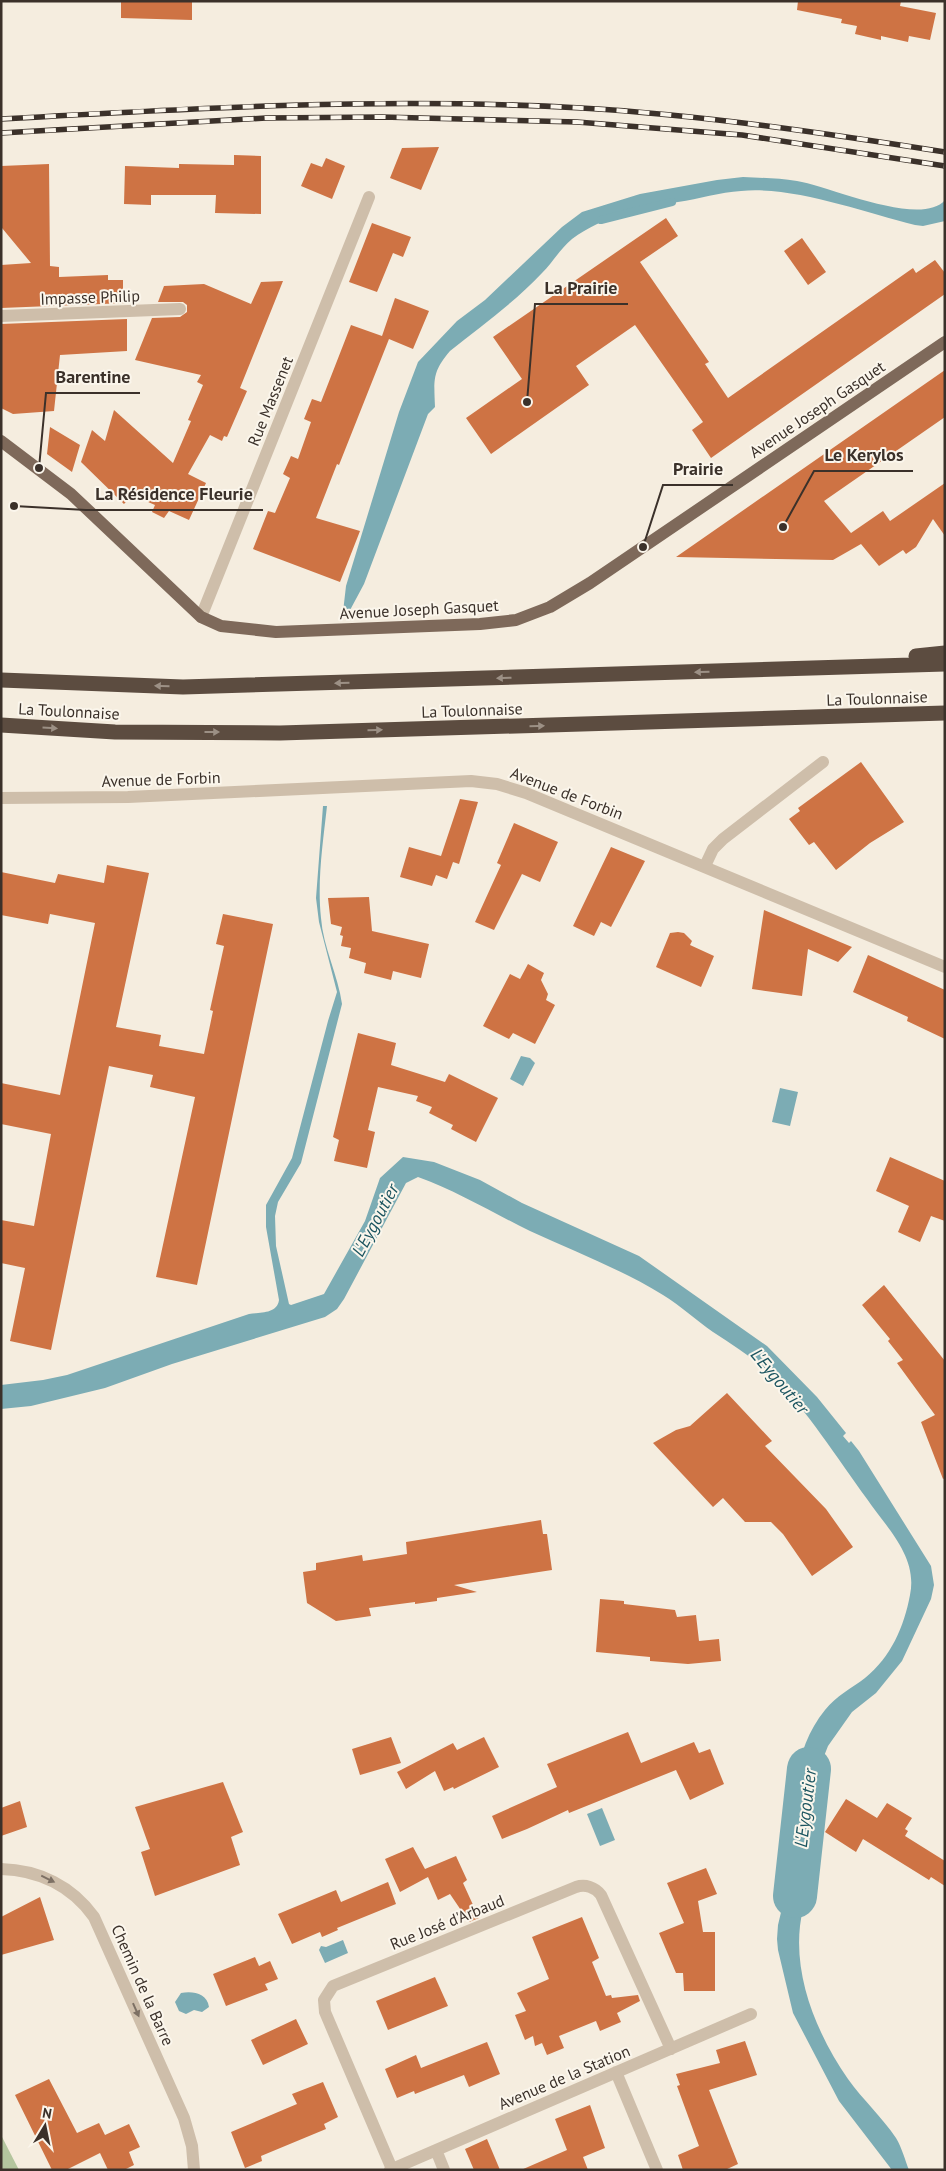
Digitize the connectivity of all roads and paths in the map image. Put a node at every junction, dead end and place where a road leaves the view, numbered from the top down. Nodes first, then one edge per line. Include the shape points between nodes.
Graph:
1 (369, 197) dead end
2 (180, 309) dead end
3 (1, 316) edge
4 (945, 342) edge
5 (1, 441) edge
6 (201, 617) junction
7 (945, 653) edge
8 (945, 664) edge
9 (750, 670) junction
10 (1, 680) edge
11 (945, 714) edge
12 (1, 725) edge
13 (823, 762) dead end
14 (1, 798) edge
15 (705, 866) junction
16 (945, 967) edge
17 (1, 1869) edge
18 (752, 2014) dead end
19 (671, 2048) junction
20 (616, 2072) junction
21 (436, 2150) junction
22 (391, 2169) edge
23 (194, 2170) edge
24 (444, 2170) edge
25 (657, 2170) edge

1 - 6 street, Rue Massenet
2 - 3 street, Impasse Philip
4 - 6 main road, Avenue Joseph Gasquet via 590,583 550,607 516,620 276,632 222,626
5 - 6 main road, Avenue Joseph Gasquet via 71,494
7 - 9 highway
8 - 9 highway, La Toulonnaise
9 -> 10 highway, La Toulonnaise via 193,687
12 -> 11 highway, La Toulonnaise via 115,732 280,733
13 - 15 street via 728,835 713,849
14 - 15 street, Avenue de Forbin via 128,798 483,781 526,793
15 - 16 street, Avenue de Forbin
17 -> 23 street, Chemin de la Barre via 26,1871 51,1880 72,1893 94,1917 184,2118 192,2146
18 - 19 street, Avenue de la Station
19 - 20 street, Avenue de la Station
19 - 22 street, Rue José d'Arbaud via 601,1895 586,1886 576,1887 333,1986 324,2000 325,2012
20 - 21 street, Avenue de la Station
20 - 25 street
21 - 22 street, Avenue de la Station
21 - 24 street

